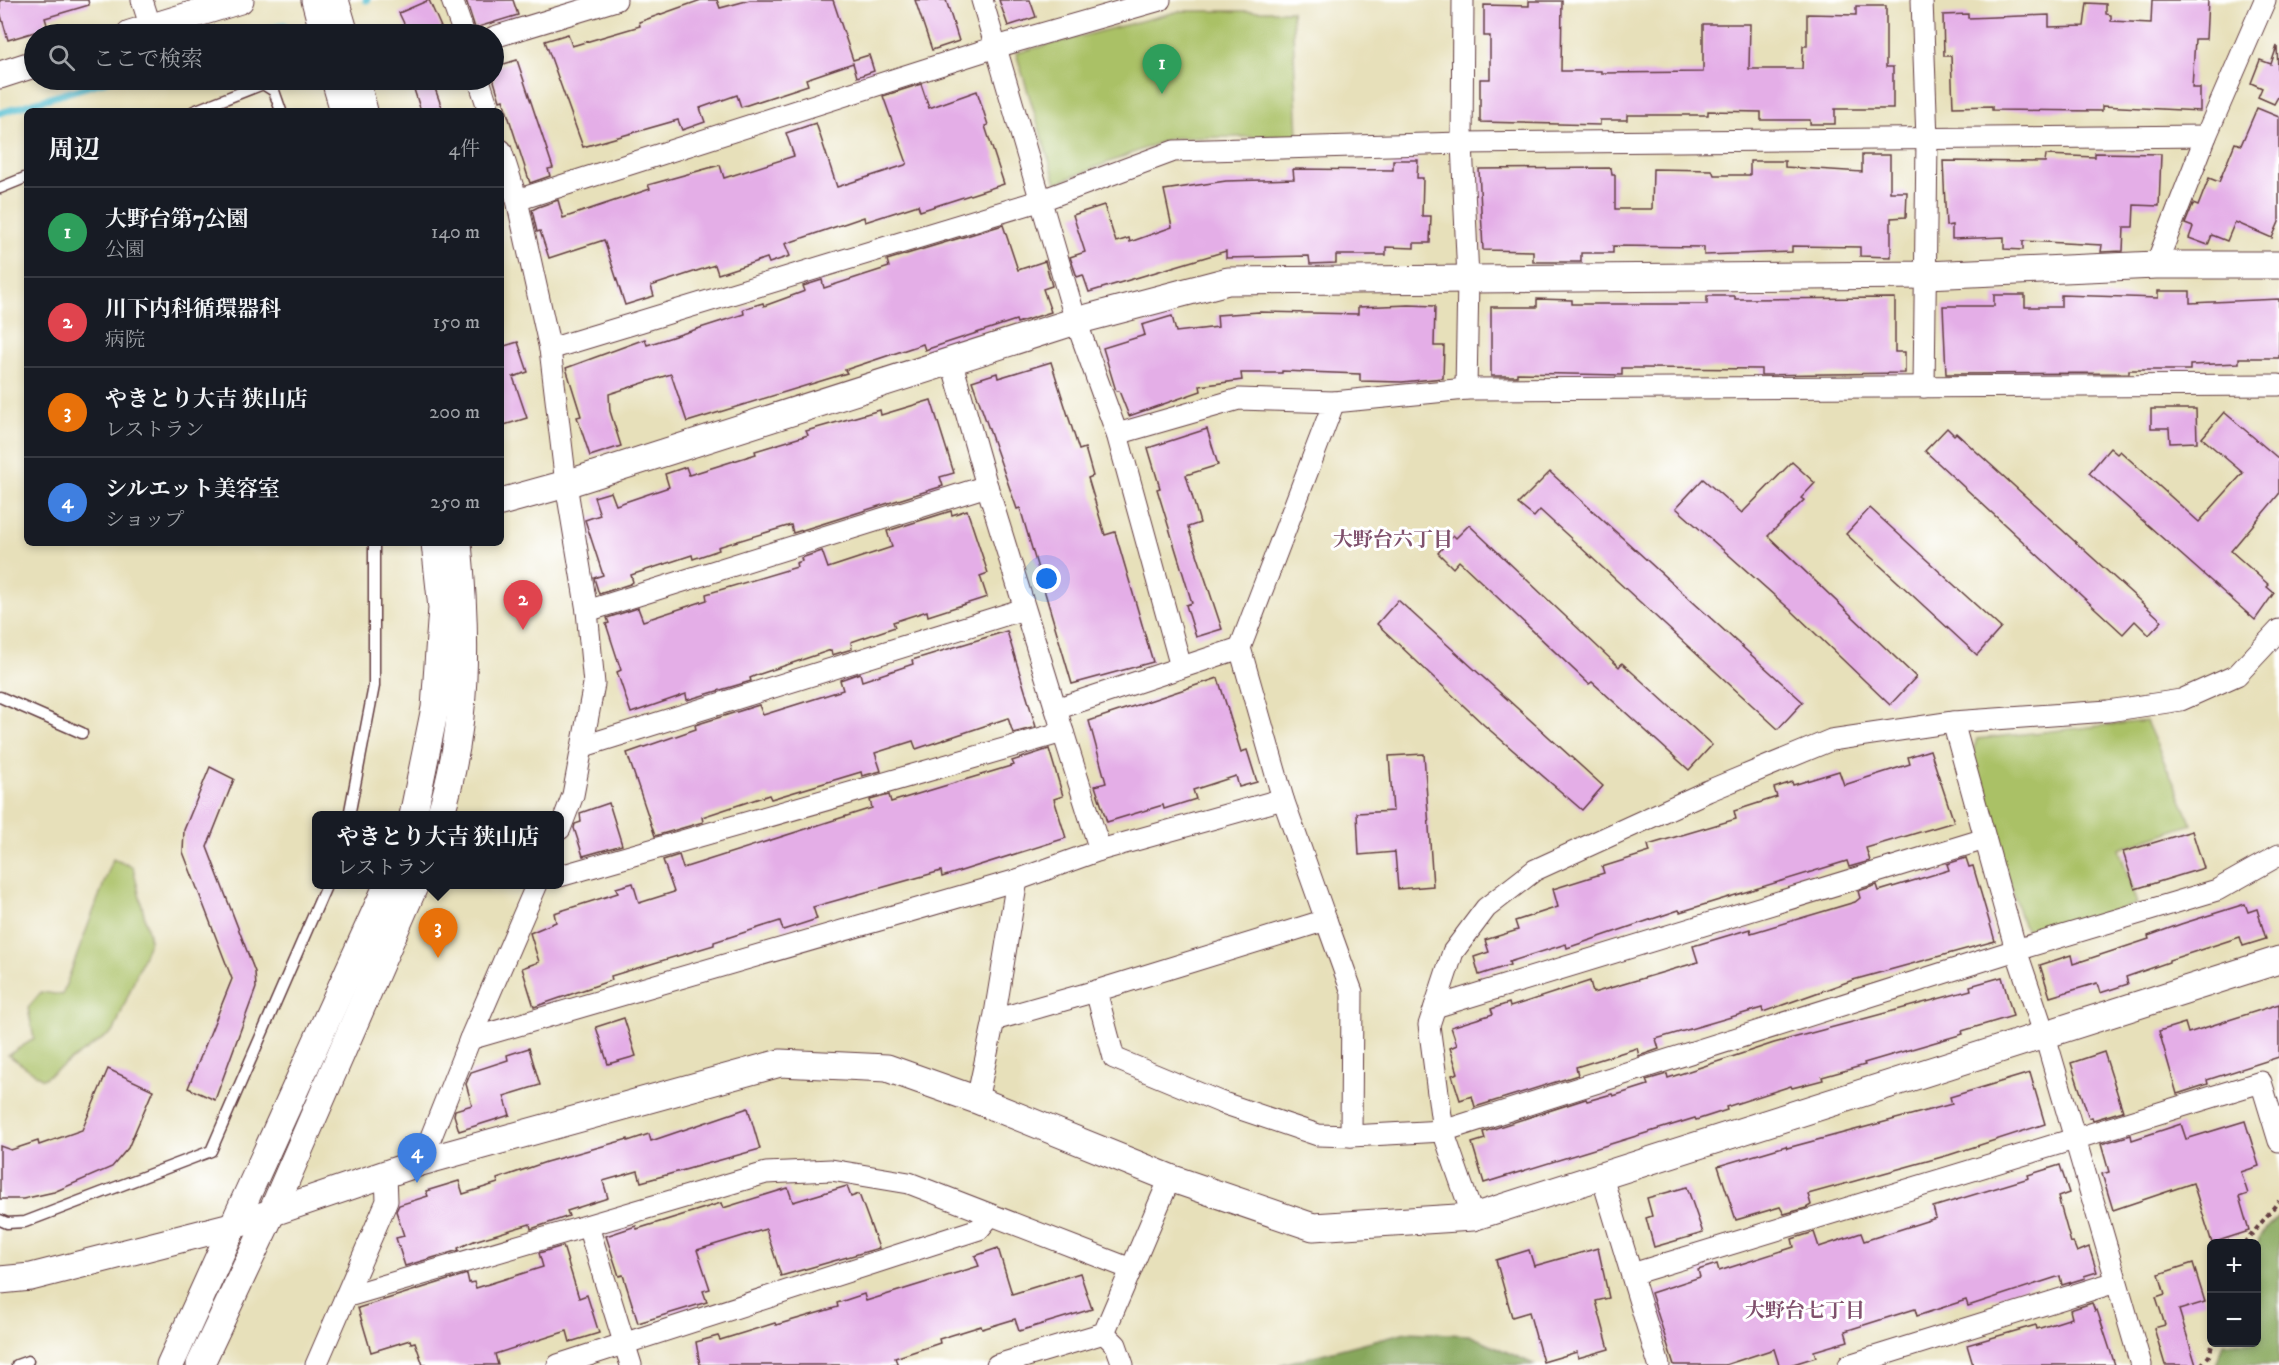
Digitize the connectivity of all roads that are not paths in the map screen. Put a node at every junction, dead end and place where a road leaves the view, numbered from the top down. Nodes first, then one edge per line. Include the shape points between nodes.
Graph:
1 (142, 0) edge
2 (240, 0) edge
3 (315, 0) edge
4 (335, 0) edge
5 (452, 0) edge
6 (616, 0) edge
7 (982, 0) edge
8 (1160, 0) edge
9 (1463, 0) edge
10 (1922, 0) edge
11 (2265, 0) edge
12 (140, 24) edge
13 (163, 24) edge
14 (321, 24) edge
15 (342, 24) edge
16 (460, 24) edge
17 (504, 34) edge
18 (996, 47) junction
19 (24, 67) edge
20 (0, 75) edge
21 (248, 90) edge
22 (272, 90) edge
23 (338, 90) edge
24 (359, 90) edge
25 (482, 90) edge
26 (202, 108) edge
27 (280, 108) edge
28 (343, 108) edge
29 (363, 108) edge
30 (488, 108) edge
31 (2206, 135) junction
32 (1926, 140) junction
33 (1462, 142) junction
34 (504, 159) edge
35 (24, 178) edge
36 (0, 188) edge
37 (517, 200) junction
38 (1042, 200) junction
39 (2156, 265) junction
40 (2279, 265) edge
41 (1926, 275) junction
42 (1468, 279) junction
43 (1076, 321) junction
44 (550, 349) junction
45 (952, 363) junction
46 (2279, 385) edge
47 (1924, 387) junction
48 (1466, 389) junction
49 (1334, 402) junction
50 (1117, 434) junction
51 (566, 484) junction
52 (987, 486) junction
53 (504, 501) edge
54 (374, 546) edge
55 (435, 546) edge
56 (458, 546) edge
57 (1024, 609) junction
58 (587, 610) junction
59 (2279, 630) edge
60 (1240, 648) junction
61 (1181, 667) junction
62 (0, 697) edge
63 (1056, 709) junction
64 (1953, 722) junction
65 (1063, 732) junction
66 (82, 733) dead end
67 (584, 746) junction
68 (1283, 799) junction
69 (350, 811) edge
70 (414, 811) edge
71 (441, 811) edge
72 (564, 819) edge
73 (1985, 839) junction
74 (1100, 850) junction
75 (2279, 855) edge
76 (564, 875) edge
77 (1017, 880) junction
78 (325, 889) edge
79 (386, 889) edge
80 (414, 889) edge
81 (535, 889) edge
82 (1326, 921) junction
83 (2016, 950) junction
84 (2279, 960) edge
85 (1096, 991) junction
86 (1435, 1007) junction
87 (994, 1020) junction
88 (2045, 1036) junction
89 (470, 1039) junction
90 (977, 1100) junction
91 (1443, 1131) junction
92 (1352, 1136) junction
93 (2074, 1139) junction
94 (2279, 1141) edge
95 (421, 1162) junction
96 (386, 1175) junction
97 (1602, 1177) junction
98 (1170, 1178) junction
99 (272, 1212) junction
100 (991, 1215) junction
101 (1473, 1218) junction
102 (0, 1220) edge
103 (235, 1225) junction
104 (588, 1226) junction
105 (1131, 1269) junction
106 (1632, 1274) junction
107 (0, 1280) edge
108 (2116, 1282) junction
109 (345, 1297) junction
110 (1104, 1333) junction
111 (625, 1345) junction
112 (1853, 1364) edge
113 (170, 1365) edge
114 (200, 1365) edge
115 (316, 1365) edge
116 (558, 1365) edge
117 (631, 1365) edge
118 (998, 1365) edge
119 (1123, 1365) edge
120 (1659, 1365) edge
121 (2141, 1365) edge

1 - 12 street
2 - 13 street
3 - 14 street
4 - 15 street
5 - 16 street
6 - 17 street
7 - 18 street
8 - 18 street
9 - 33 street
10 - 32 street
11 - 31 street
18 - 37 street
18 - 38 street
19 - 20 street
21 - 26 lane
22 - 27 lane
23 - 28 street
24 - 29 street
25 - 30 street
31 - 32 street
31 - 39 street
32 - 33 street
32 - 41 street
33 - 38 street via 1174,150
33 - 42 street
34 - 37 street
35 - 36 lane
37 - 44 street
38 - 43 street
38 - 44 street
39 - 40 street
39 - 41 street
41 - 42 street
41 - 47 street
42 - 43 street via 1228,281
42 - 48 street
43 - 45 street
43 - 50 street
44 - 51 street
45 - 51 street
45 - 52 street
46 - 47 street
47 - 48 street
48 - 49 street
49 - 50 street via 1239,399
49 - 60 street
50 - 61 street
51 - 53 street
51 - 58 street
52 - 57 street
52 - 58 street
54 - 69 lane via 374,686
55 - 70 street via 441,608 435,708
56 - 71 street via 465,618 461,720
57 - 63 street
57 - 67 street
58 - 67 street via 594,684
59 - 64 street via 2237,675 2181,700 2108,711
60 - 61 street
60 - 68 street
61 - 63 street
62 - 66 lane
63 - 65 street
64 - 73 street
64 - 86 street via 1831,740 1535,870 1486,908 1453,952
65 - 74 street
65 - 76 street
67 - 72 street
68 - 74 street
68 - 82 street
73 - 83 street
73 - 86 street
74 - 77 street
75 - 83 street via 2217,890
77 - 87 street
77 - 89 street
78 - 102 lane via 211,1151 25,1222
79 - 103 street
80 - 99 street
81 - 89 street
82 - 85 street
82 - 92 street via 1352,992
83 - 88 street
83 - 91 street
84 - 88 street
85 - 87 street
85 - 92 street via 1114,1058 1220,1102 1318,1135
86 - 91 street via 1429,1025
87 - 90 street
88 - 93 street
88 - 97 street
89 - 95 street
90 - 95 street via 887,1068 780,1063
90 - 98 street
91 - 92 street
91 - 101 street
93 - 94 street via 2261,1082
93 - 106 street
93 - 108 street
95 - 96 street
96 - 99 street
96 - 109 street via 387,1201
97 - 101 street
97 - 106 street
98 - 101 street via 1313,1227
98 - 105 street
99 - 103 street
99 - 114 street
100 - 104 street via 909,1183 831,1170 766,1173
100 - 105 street
100 - 111 street via 979,1229
103 - 107 street via 31,1277
103 - 113 street
104 - 109 street
104 - 111 street
105 - 110 street
106 - 120 street
108 - 112 street
108 - 121 street
109 - 115 street
110 - 118 street
110 - 119 street via 1116,1345
111 - 116 street
111 - 117 street

